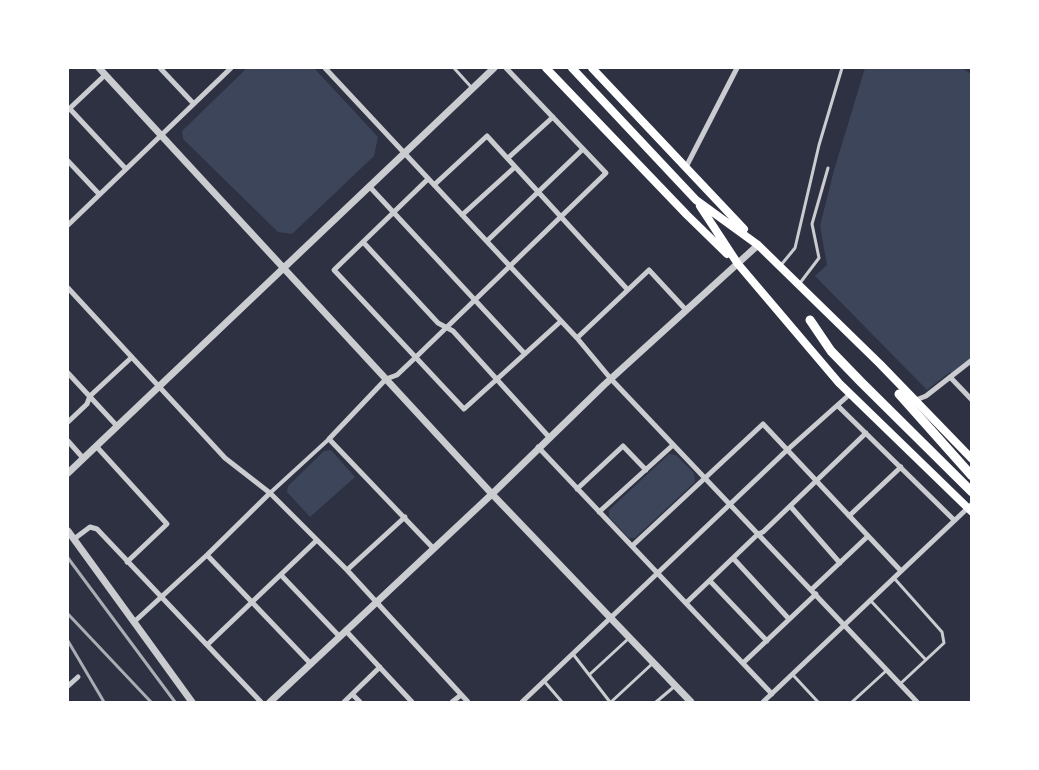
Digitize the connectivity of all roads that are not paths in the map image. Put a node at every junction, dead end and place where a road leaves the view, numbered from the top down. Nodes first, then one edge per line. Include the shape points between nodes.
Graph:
1 (99, 68) edge
2 (160, 68) edge
3 (231, 68) edge
4 (325, 68) edge
5 (454, 68) edge
6 (494, 68) edge
7 (506, 68) edge
8 (546, 68) edge
9 (572, 68) edge
10 (592, 68) edge
11 (737, 68) edge
12 (842, 68) edge
13 (105, 75) junction
14 (472, 88) junction
15 (193, 103) junction
16 (69, 109) edge
17 (553, 117) junction
18 (161, 136) junction
19 (583, 149) junction
20 (403, 153) junction
21 (508, 158) junction
22 (68, 161) edge
23 (516, 167) junction
24 (686, 167) junction
25 (125, 168) junction
26 (828, 168) dead end
27 (428, 180) junction
28 (434, 185) junction
29 (369, 186) junction
30 (538, 192) junction
31 (99, 194) junction
32 (696, 200) junction
33 (394, 213) junction
34 (462, 215) junction
35 (562, 218) junction
36 (68, 225) edge
37 (487, 241) junction
38 (363, 242) junction
39 (758, 245) junction
40 (738, 264) junction
41 (779, 266) junction
42 (511, 267) junction
43 (283, 268) junction
44 (798, 285) junction
45 (68, 288) edge
46 (627, 289) junction
47 (475, 299) junction
48 (686, 310) junction
49 (810, 320) dead end
50 (560, 322) junction
51 (445, 328) junction
52 (577, 338) junction
53 (525, 354) junction
54 (132, 357) junction
55 (416, 357) junction
56 (972, 360) edge
57 (68, 373) edge
58 (950, 377) junction
59 (386, 379) junction
60 (611, 380) junction
61 (496, 381) junction
62 (159, 384) junction
63 (850, 394) junction
64 (899, 394) dead end
65 (90, 396) junction
66 (916, 400) junction
67 (972, 400) edge
68 (838, 406) junction
69 (68, 422) edge
70 (117, 426) junction
71 (866, 433) junction
72 (549, 437) junction
73 (329, 439) junction
74 (68, 441) edge
75 (674, 445) junction
76 (96, 446) junction
77 (538, 447) junction
78 (786, 451) junction
79 (83, 458) junction
80 (972, 459) edge
81 (901, 467) junction
82 (646, 470) junction
83 (68, 472) edge
84 (972, 476) edge
85 (705, 478) junction
86 (816, 481) junction
87 (577, 489) junction
88 (972, 492) edge
89 (270, 493) junction
90 (492, 494) junction
91 (731, 505) junction
92 (791, 507) junction
93 (970, 508) edge
94 (599, 512) junction
95 (849, 516) junction
96 (405, 517) junction
97 (954, 520) junction
98 (68, 531) edge
99 (758, 534) junction
100 (867, 537) junction
101 (74, 539) junction
102 (316, 540) junction
103 (632, 546) junction
104 (434, 549) junction
105 (207, 555) junction
106 (733, 558) junction
107 (127, 562) junction
108 (840, 563) junction
109 (347, 570) junction
110 (901, 571) junction
111 (658, 573) junction
112 (281, 575) junction
113 (894, 578) junction
114 (710, 581) junction
115 (814, 592) junction
116 (161, 598) junction
117 (871, 601) junction
118 (251, 602) junction
119 (376, 602) junction
120 (686, 603) junction
121 (612, 619) junction
122 (789, 619) junction
123 (134, 622) junction
124 (844, 624) junction
125 (346, 631) junction
126 (340, 637) junction
127 (630, 638) junction
128 (766, 641) junction
129 (207, 645) junction
130 (573, 654) junction
131 (926, 660) junction
132 (654, 663) junction
133 (743, 663) junction
134 (311, 664) junction
135 (380, 667) junction
136 (887, 670) junction
137 (589, 675) junction
138 (793, 675) junction
139 (78, 676) dead end
140 (544, 681) junction
141 (900, 684) junction
142 (68, 686) edge
143 (675, 686) junction
144 (352, 695) junction
145 (461, 695) junction
146 (771, 697) junction
147 (192, 702) edge
148 (261, 702) edge
149 (270, 702) edge
150 (344, 702) edge
151 (360, 702) edge
152 (412, 702) edge
153 (452, 702) edge
154 (468, 702) edge
155 (522, 702) edge
156 (562, 702) edge
157 (610, 702) edge
158 (656, 702) edge
159 (691, 702) edge
160 (763, 702) edge
161 (818, 702) edge
162 (852, 702) edge
163 (917, 702) edge

1 - 13 street
2 - 15 street
3 - 15 street
4 - 20 street
5 - 14 lane
6 - 14 street
7 - 17 street
8 - 40 main road
9 - 32 main road
10 - 24 main road
11 - 24 street
12 - 41 lane via 795,248
13 - 16 street
13 - 18 street
14 - 20 street
15 - 18 street
16 - 25 street
17 - 19 street
17 - 21 street
18 - 25 street
18 - 43 street
19 - 30 street
19 - 35 street via 606,173
20 - 27 street
20 - 29 street
21 - 23 street
21 - 28 street via 487,136
22 - 31 street
23 - 30 street
23 - 34 street
24 - 39 main road
25 - 31 street
26 - 44 lane via 812,224 819,258
27 - 28 street
27 - 33 street
28 - 34 street
29 - 33 street
29 - 43 street
30 - 35 street
30 - 37 street
31 - 36 street
32 - 39 main road
32 - 40 main road
33 - 38 street
33 - 47 street
34 - 37 street
35 - 42 street
35 - 46 street
37 - 42 street
38 - 51 street
38 - 55 street via 334,270
39 - 40 street
39 - 41 main road
40 - 48 street
40 - 63 main road
41 - 44 main road
42 - 47 street
42 - 50 street
43 - 59 street
43 - 62 street
44 - 66 main road
45 - 54 street
46 - 48 street via 649,270
46 - 52 street
47 - 51 street
47 - 53 street
48 - 60 street
49 - 88 highway via 853,375
50 - 52 street
50 - 53 street
51 - 55 street
51 - 61 street via 453,331
52 - 60 street
53 - 61 street
54 - 62 street
54 - 65 street
55 - 59 street via 397,375
55 - 61 street via 464,409
56 - 58 street
57 - 65 street
58 - 66 street
58 - 67 street
59 - 73 street
59 - 90 street
60 - 72 street
60 - 75 street
61 - 72 street
62 - 70 street
62 - 89 street via 225,458
63 - 68 street
63 - 93 main road
64 - 84 highway
65 - 69 street
65 - 70 street
66 - 80 main road
68 - 71 street
68 - 78 street
70 - 76 street
71 - 81 street
71 - 86 street
72 - 77 street
73 - 89 street
73 - 96 street
74 - 79 street
75 - 82 street
75 - 85 street
76 - 79 street
76 - 107 street via 167,524
77 - 87 street
77 - 90 street
78 - 85 street via 762,424
78 - 86 street
78 - 91 street
79 - 83 street
81 - 95 street
81 - 97 street
82 - 87 street via 623,446
82 - 94 street
85 - 91 street
85 - 103 street
86 - 92 street
86 - 95 street
87 - 94 street
89 - 102 street
89 - 105 street
90 - 104 street
90 - 121 street
91 - 99 street
91 - 111 street
92 - 99 street
92 - 108 street
93 - 97 street
94 - 103 street
95 - 100 street
96 - 104 street
96 - 109 street
97 - 110 street
98 - 101 street
99 - 106 street
99 - 115 street
100 - 108 street
100 - 110 street
101 - 107 street via 90,527 97,529
101 - 123 street
102 - 109 street
102 - 112 street
103 - 111 street
104 - 119 street
105 - 116 street
105 - 118 street
106 - 114 street
106 - 122 street
107 - 116 street
108 - 115 street
109 - 119 street
110 - 113 street
111 - 120 street
111 - 121 street
112 - 118 street
112 - 126 street
113 - 117 street
113 - 131 lane via 942,632 944,643
114 - 120 street
114 - 128 street
115 - 122 street
115 - 124 street
116 - 123 street
116 - 129 street
117 - 124 street
117 - 131 lane
118 - 129 street
118 - 134 street
119 - 125 street
119 - 145 street
120 - 133 street
121 - 127 street
121 - 130 street
122 - 128 street
123 - 147 street
124 - 136 street
124 - 138 street
125 - 126 street
125 - 135 street
126 - 134 street
127 - 132 street
127 - 137 lane
128 - 133 street
129 - 148 street
130 - 137 lane
130 - 140 street
131 - 141 lane
132 - 143 street
132 - 157 lane
133 - 146 street
134 - 149 street
135 - 144 street
135 - 152 street
136 - 141 street
136 - 162 lane
137 - 157 lane
138 - 146 street
138 - 161 lane
139 - 142 street
140 - 155 street
140 - 156 lane
141 - 163 street
143 - 158 lane
143 - 159 street
144 - 150 street
144 - 151 street
145 - 153 street
145 - 154 street
146 - 160 street

